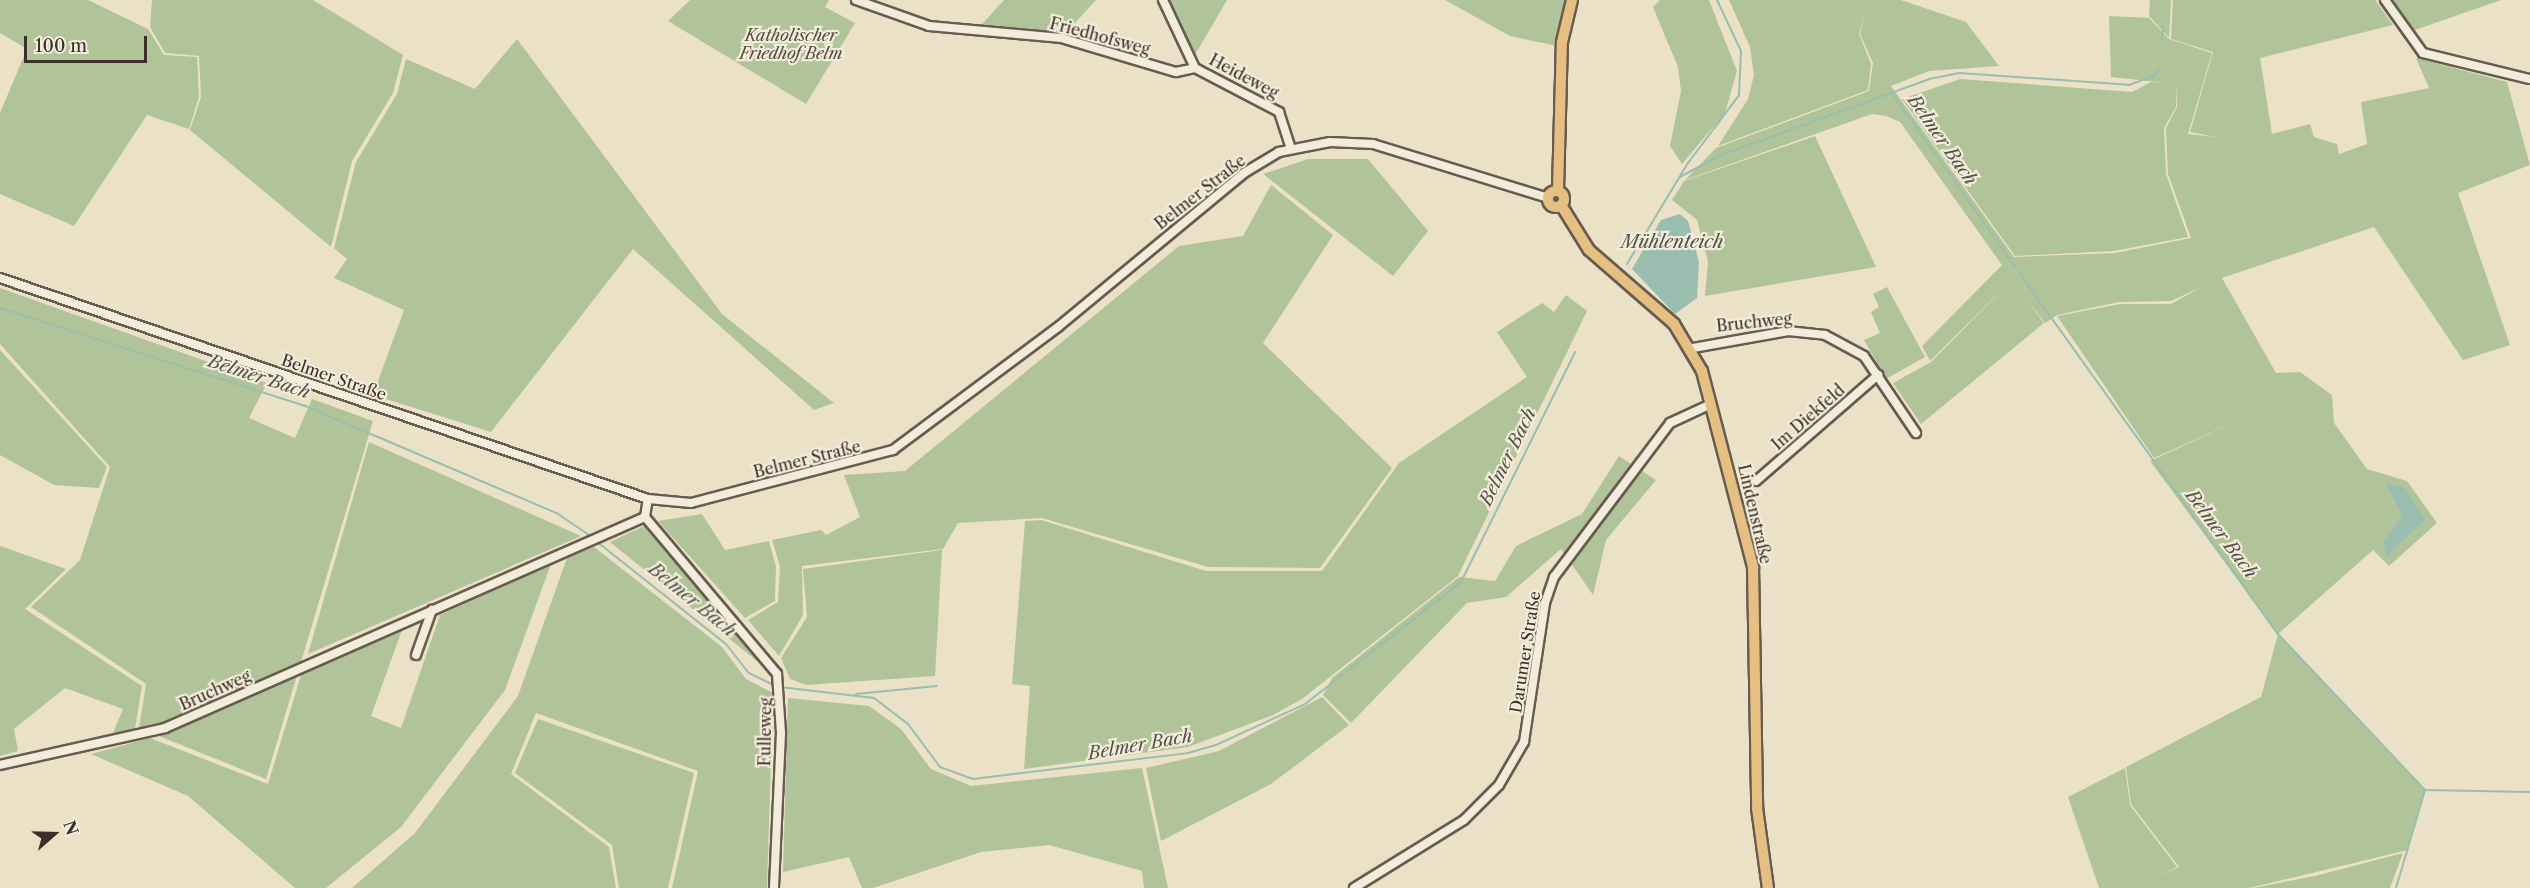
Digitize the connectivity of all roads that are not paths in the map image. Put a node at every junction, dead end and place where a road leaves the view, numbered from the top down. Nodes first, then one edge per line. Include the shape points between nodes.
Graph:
1 (856, 0) edge
2 (1163, 0) edge
3 (1572, 0) edge
4 (2385, 0) edge
5 (1195, 68) junction
6 (2530, 79) edge
7 (1292, 149) junction
8 (1558, 191) junction
9 (1548, 198) junction
10 (1561, 205) junction
11 (0, 278) edge
12 (1693, 348) junction
13 (1878, 375) junction
14 (1711, 404) junction
15 (1916, 433) dead end
16 (1756, 481) dead end
17 (648, 499) junction
18 (645, 517) junction
19 (432, 610) junction
20 (416, 655) dead end
21 (0, 765) edge
22 (774, 888) edge
23 (1354, 888) edge
24 (1768, 888) edge

1 - 5 street, Friedhofsweg via 929,26 1061,38 1176,72
2 - 5 street, Heideweg
3 - 8 main road, Lindenstraße via 1562,42
4 - 6 street via 2423,53
5 - 7 street, Heideweg via 1279,112
7 - 9 street, Belmer Straße via 1330,142 1372,144
7 - 17 street, Belmer Straße via 1244,173 1058,327 893,450 691,503
8 - 9 main road
8 - 10 main road, Lindenstraße via 1563,196
9 - 10 main road, Lindenstraße via 1553,207
10 - 12 main road, Lindenstraße via 1589,250 1674,324
11 - 17 street, Belmer Straße
12 - 13 street, Bruchweg via 1788,331 1825,335 1851,345
12 - 14 main road, Lindenstraße
13 - 15 street, Bruchweg
13 - 16 street, Im Diekfeld
14 - 23 street, Darumer Straße via 1671,423 1554,578 1524,742 1499,785 1464,820
14 - 24 main road, Lindenstraße via 1753,567 1757,808
17 - 18 street
18 - 19 street, Bruchweg
18 - 22 street, Fulleweg via 777,674 780,702
19 - 20 street
19 - 21 street, Bruchweg via 165,728

